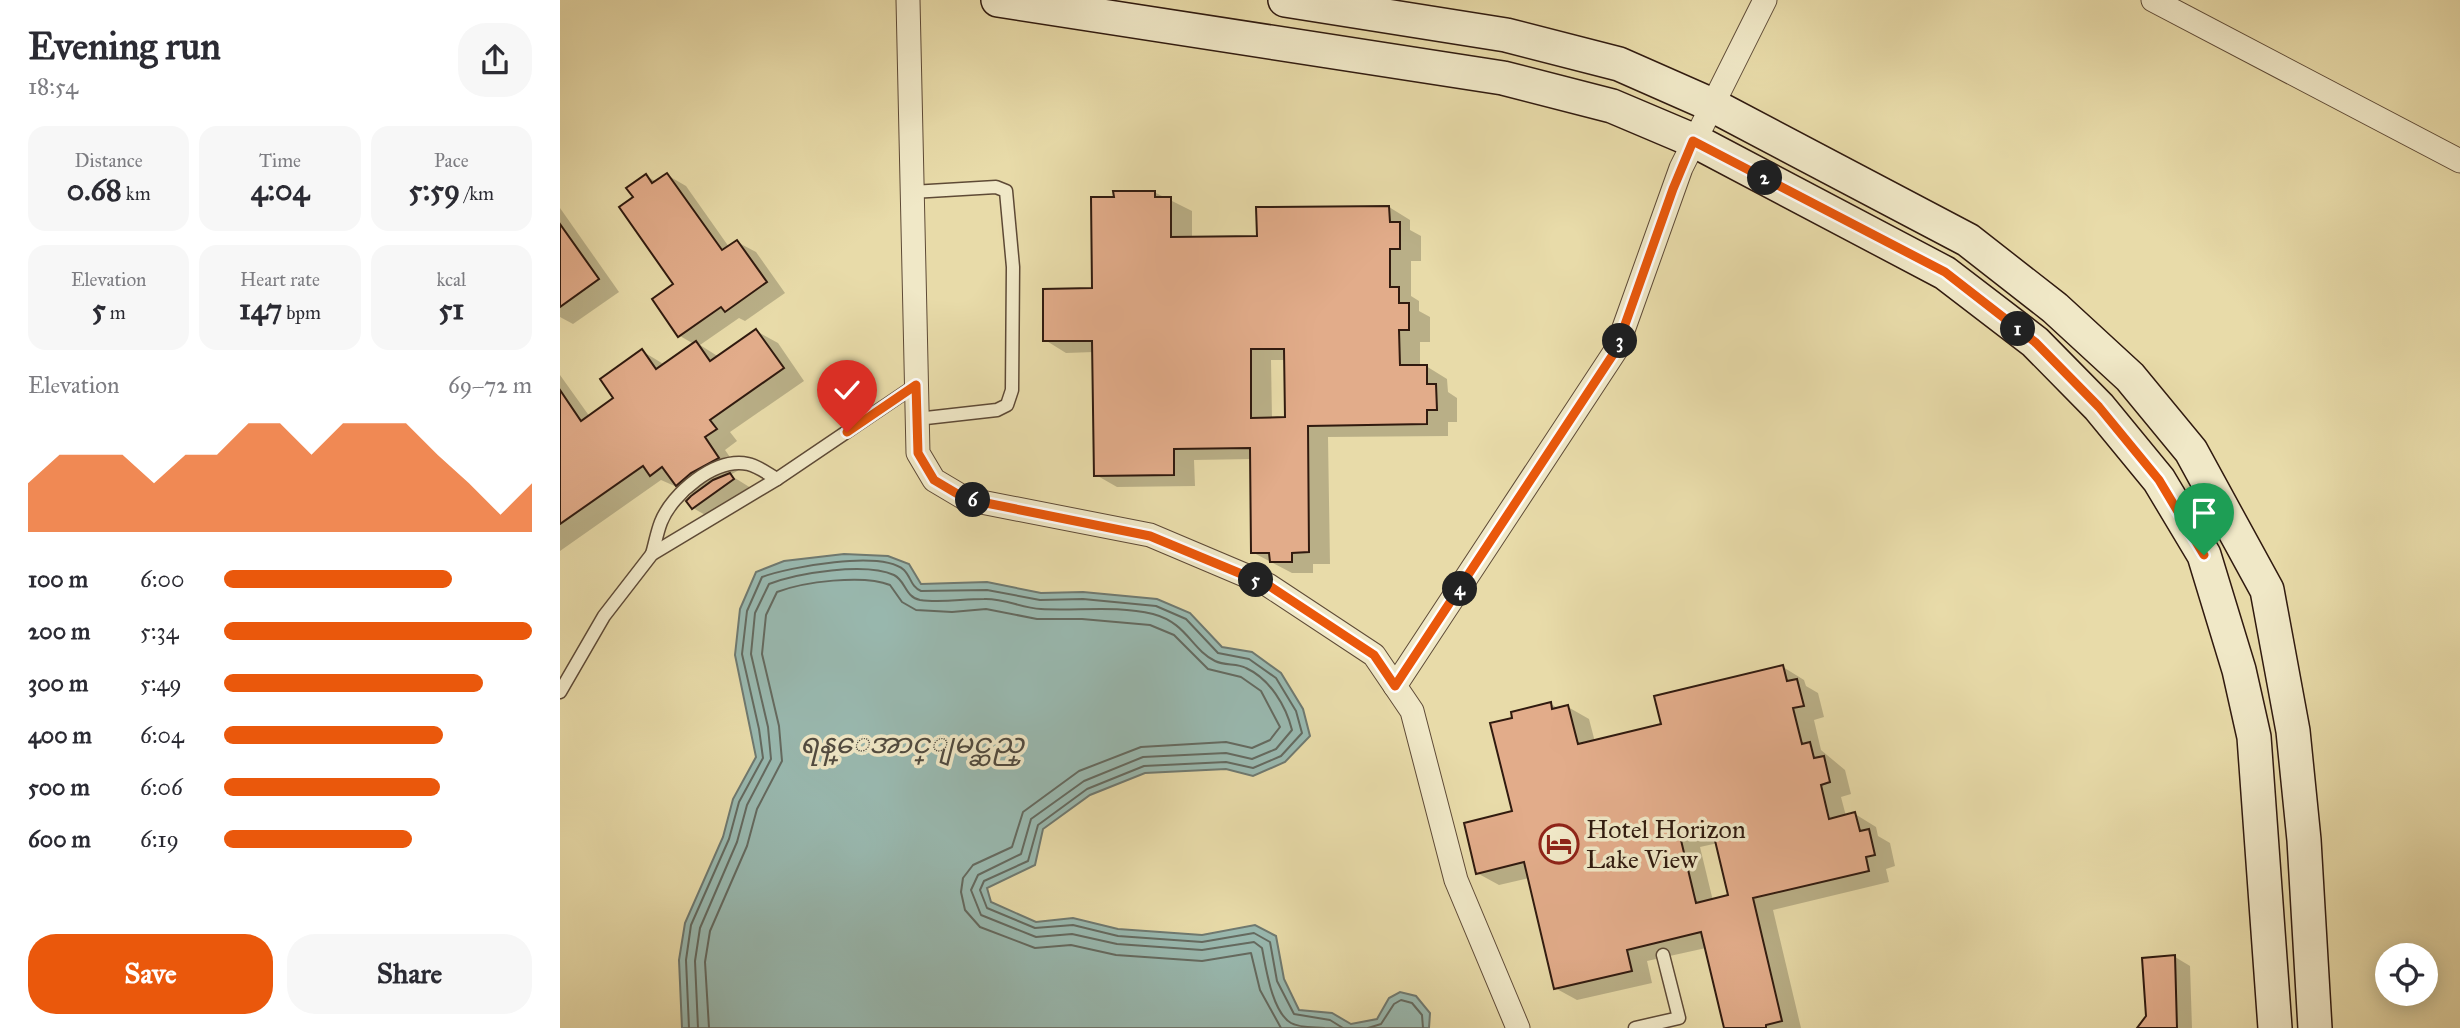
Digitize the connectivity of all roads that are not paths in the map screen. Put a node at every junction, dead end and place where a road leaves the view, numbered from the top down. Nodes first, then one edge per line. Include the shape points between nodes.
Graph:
1 (908, 0) edge
2 (998, 0) edge
3 (1285, 0) edge
4 (1765, 0) edge
5 (2153, 0) edge
6 (1712, 105) junction
7 (1693, 141) junction
8 (2460, 161) edge
9 (912, 191) junction
10 (916, 385) junction
11 (917, 419) junction
12 (777, 479) junction
13 (652, 554) junction
14 (1395, 686) junction
15 (560, 692) edge
16 (1663, 955) dead end
17 (1518, 1028) edge
18 (1635, 1028) edge
19 (2275, 1028) edge
20 (2315, 1028) edge

1 - 9 street
2 - 7 main road via 1503,78 1612,106
3 - 6 main road via 1506,35 1619,64
4 - 6 street
5 - 8 street
6 - 7 street
6 - 20 main road via 1968,240 2055,308 2130,377 2190,451 2267,590 2293,731
7 - 14 street via 1616,350
7 - 19 main road via 1945,272 2035,342 2099,407 2159,480 2204,555 2254,737
9 - 10 street
9 - 11 lane via 996,187 1006,191 1013,267 1012,390 1007,405
10 - 11 street
10 - 12 lane
11 - 14 street via 918,453 934,480 966,499 1150,536 1268,585 1374,655
12 - 13 lane
12 - 13 lane via 748,464 730,464 699,477 661,520
13 - 15 lane via 604,616
14 - 17 street via 1412,711 1456,880
16 - 18 lane via 1679,1018

